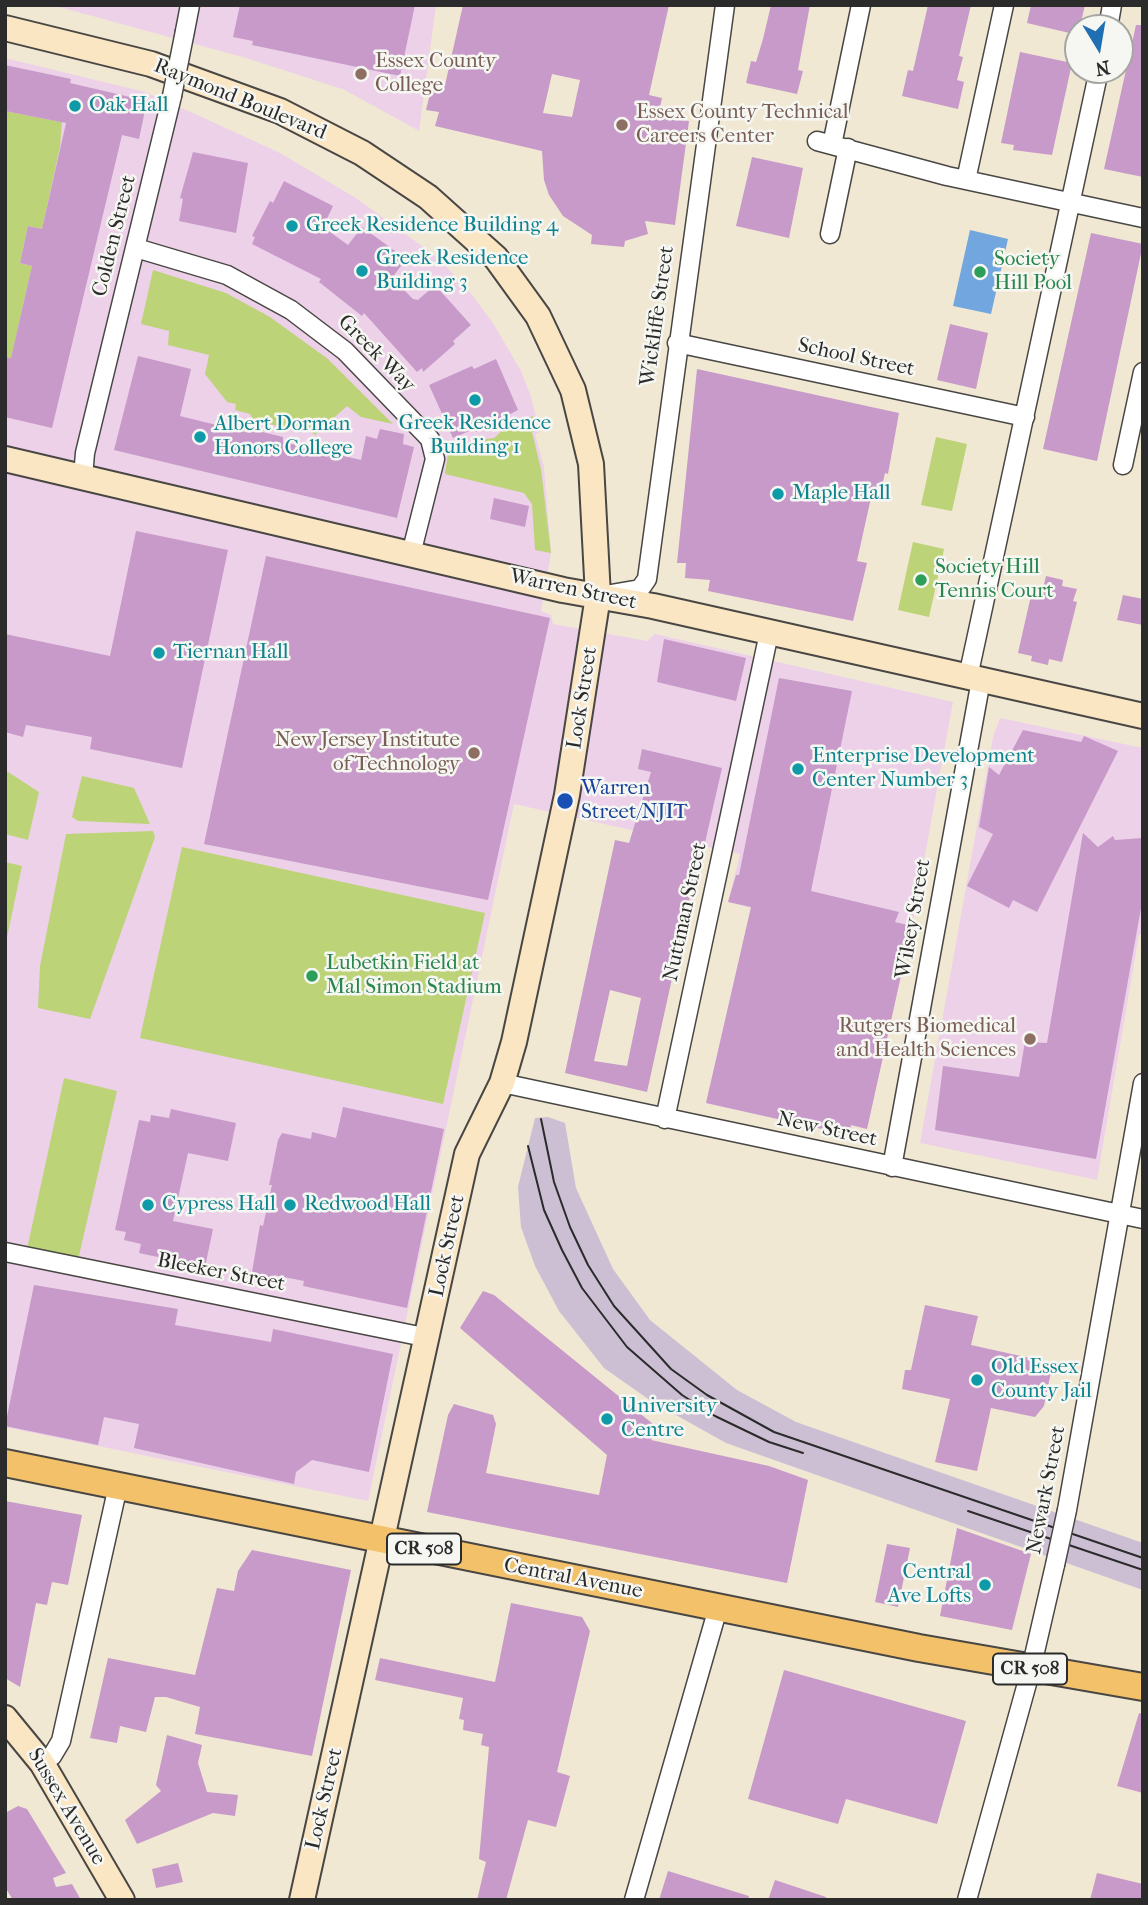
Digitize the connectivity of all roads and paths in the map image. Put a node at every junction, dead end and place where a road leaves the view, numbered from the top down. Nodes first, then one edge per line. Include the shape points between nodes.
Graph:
1 (190, 5) edge
2 (724, 5) edge
3 (861, 5) edge
4 (1004, 5) edge
5 (5, 28) edge
6 (1096, 84) edge
7 (832, 145) junction
8 (966, 180) junction
9 (1070, 203) junction
10 (1143, 218) edge
11 (830, 233) dead end
12 (136, 248) junction
13 (677, 343) junction
14 (1143, 372) edge
15 (1024, 417) junction
16 (5, 459) edge
17 (1123, 465) dead end
18 (83, 477) junction
19 (411, 554) junction
20 (598, 596) junction
21 (769, 633) junction
22 (974, 678) junction
23 (1143, 716) edge
24 (502, 1083) junction
25 (1143, 1083) edge
26 (665, 1119) junction
27 (892, 1167) junction
28 (1120, 1214) junction
29 (1143, 1219) edge
30 (5, 1252) edge
31 (429, 1338) junction
32 (5, 1463) edge
33 (118, 1486) junction
34 (384, 1541) junction
35 (718, 1608) junction
36 (1031, 1669) junction
37 (1143, 1687) edge
38 (5, 1718) edge
39 (42, 1763) junction
40 (122, 1900) edge
41 (302, 1900) edge
42 (634, 1900) edge
43 (967, 1900) edge

1 - 12 street, Colden Street, bridge
2 - 13 street, Wickliffe Street
3 - 7 street
4 - 8 street
5 - 20 main road, Raymond Boulevard via 151,64 280,111 391,170 460,223 525,295 573,390 591,464
6 - 9 street, Wilsey Street
7 - 8 street
7 - 11 street
8 - 9 street
9 - 10 street
9 - 15 street, Wilsey Street
12 - 18 street, Colden Street
12 - 19 street, Greek Way via 227,275 291,310 345,351 430,439 435,458
13 - 15 street, School Street
13 - 20 street, Wickliffe Street via 648,579 640,589
14 - 17 street
15 - 22 street, Wilsey Street
16 - 18 main road, Warren Street
18 - 19 main road, Warren Street
19 - 20 main road, Warren Street
20 - 21 main road, Warren Street
20 - 24 main road, Lock Street via 569,783
21 - 22 main road, Warren Street
21 - 26 street, Nuttman Street
22 - 23 main road, Warren Street
22 - 27 street, Wilsey Street
24 - 26 street, New Street
24 - 31 main road, Lock Street via 467,1154
25 - 28 street, Newark Street
26 - 27 street, New Street
27 - 28 street, New Street
28 - 29 street, New Street
28 - 36 street, Newark Street, bridge via 1067,1510
30 - 31 street, Bleeker Street
31 - 34 main road, Lock Street
32 - 33 main road, Central Avenue / CR 508
33 - 34 main road, Central Avenue / CR 508
33 - 39 street via 61,1741
34 - 35 main road, Central Avenue / CR 508
34 - 41 main road, Lock Street
35 - 36 main road, Central Avenue / CR 508
35 - 42 street
36 - 37 main road, Central Avenue / CR 508
36 - 43 street, Newark Street
38 - 39 main road, Sussex Avenue
39 - 40 main road, Sussex Avenue

